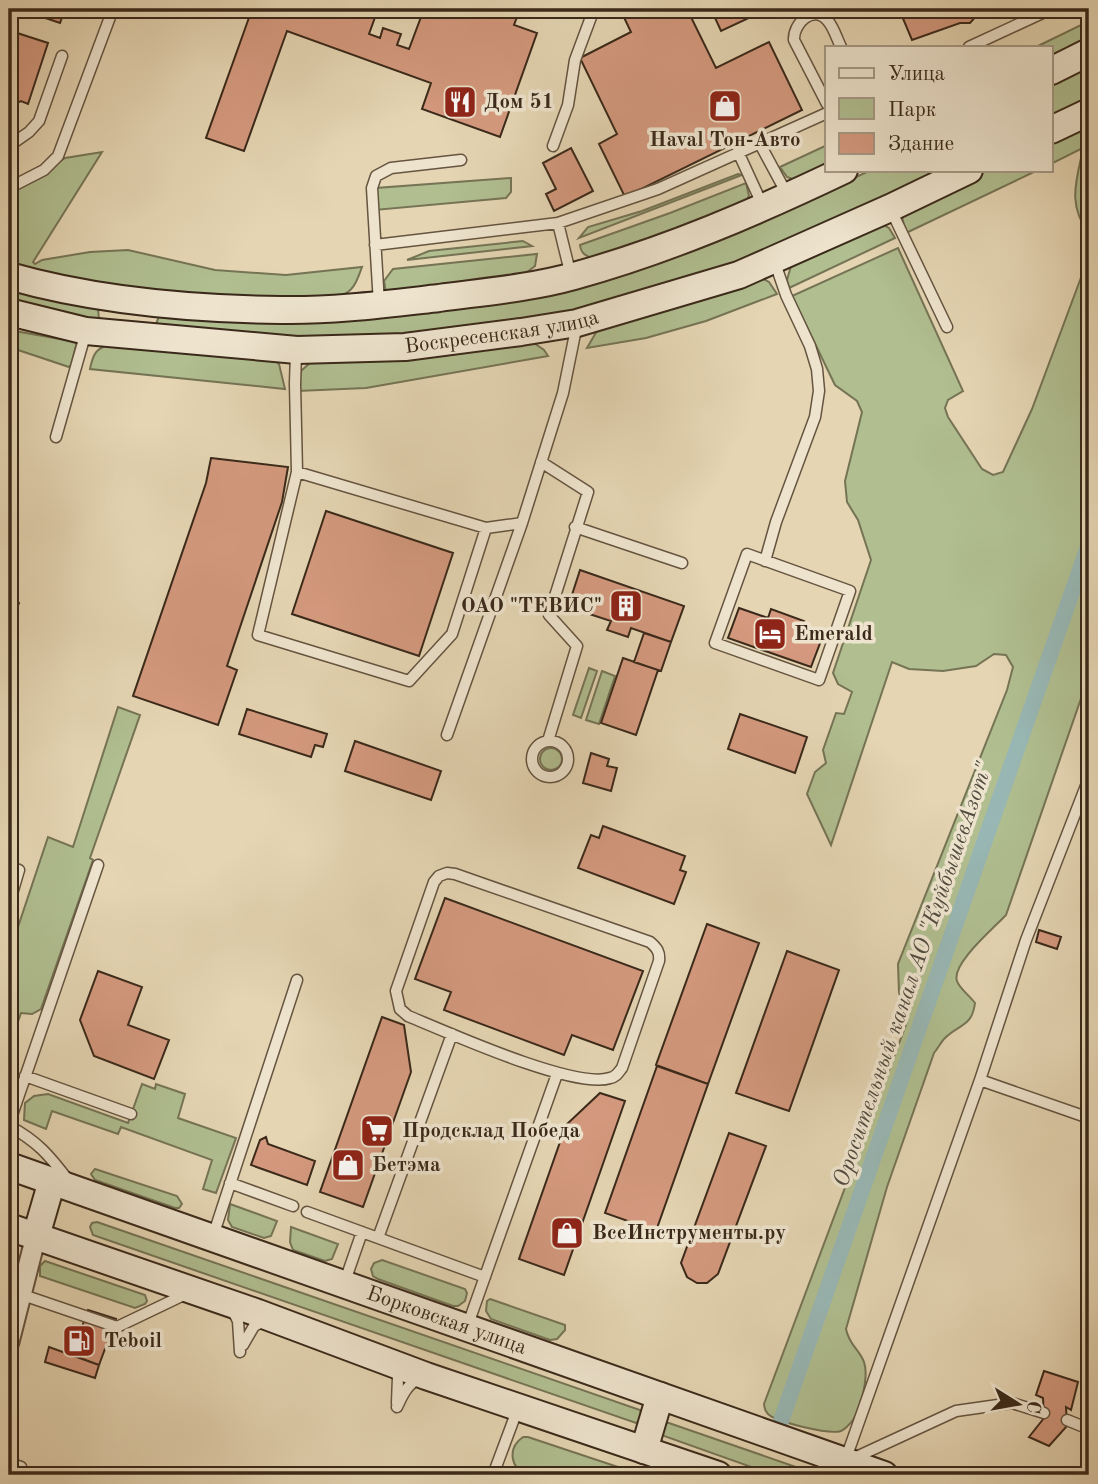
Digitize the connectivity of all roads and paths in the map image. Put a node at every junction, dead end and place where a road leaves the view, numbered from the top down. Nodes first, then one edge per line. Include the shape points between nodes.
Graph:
1 (113, 9) edge
2 (594, 9) edge
3 (1051, 9) edge
4 (993, 36) junction
5 (841, 46) edge
6 (971, 46) edge
7 (998, 46) edge
8 (1089, 52) edge
9 (62, 56) dead end
10 (1052, 70) edge
11 (825, 100) edge
12 (1089, 112) edge
13 (825, 114) edge
14 (1052, 130) edge
15 (760, 144) junction
16 (9, 146) edge
17 (552, 146) dead end
18 (739, 154) junction
19 (461, 160) dead end
20 (840, 172) edge
21 (965, 172) edge
22 (9, 188) edge
23 (788, 197) junction
24 (764, 208) junction
25 (890, 208) junction
26 (558, 223) junction
27 (375, 245) junction
28 (774, 260) junction
29 (9, 276) edge
30 (571, 277) junction
31 (85, 294) junction
32 (169, 303) junction
33 (379, 305) junction
34 (9, 312) edge
35 (577, 323) junction
36 (947, 327) dead end
37 (86, 331) junction
38 (166, 340) junction
39 (296, 351) junction
40 (56, 437) dead end
41 (541, 462) junction
42 (298, 472) junction
43 (522, 523) junction
44 (575, 527) junction
45 (486, 528) junction
46 (765, 561) junction
47 (682, 563) dead end
48 (447, 735) dead end
49 (548, 741) dead end
50 (1089, 778) edge
51 (98, 865) dead end
52 (9, 867) edge
53 (9, 904) edge
54 (297, 980) dead end
55 (452, 1034) junction
56 (557, 1074) junction
57 (25, 1076) junction
58 (980, 1080) junction
59 (131, 1114) dead end
60 (1089, 1118) edge
61 (9, 1125) edge
62 (9, 1166) edge
63 (230, 1183) junction
64 (63, 1185) junction
65 (293, 1206) dead end
66 (307, 1212) dead end
67 (9, 1227) edge
68 (362, 1232) junction
69 (36, 1236) junction
70 (212, 1237) junction
71 (379, 1238) junction
72 (485, 1277) junction
73 (344, 1284) junction
74 (192, 1290) junction
75 (20, 1294) junction
76 (223, 1301) junction
77 (274, 1320) junction
78 (467, 1327) junction
79 (9, 1342) edge
80 (393, 1364) junction
81 (426, 1376) junction
82 (660, 1396) junction
83 (518, 1407) junction
84 (1044, 1413) dead end
85 (1067, 1420) dead end
86 (1089, 1429) edge
87 (644, 1450) junction
88 (845, 1462) junction
89 (9, 1463) edge
90 (21, 1467) dead end
91 (494, 1475) edge
92 (718, 1475) edge
93 (884, 1475) edge

1 - 22 lane via 58,156 44,170
2 - 17 lane
3 - 4 lane
4 - 6 lane
4 - 7 lane
5 - 11 lane via 828,20 820,15 803,19 794,31 794,40
8 - 10 main road
9 - 16 lane via 39,121
12 - 14 main road
13 - 15 lane
15 - 18 lane
15 - 23 lane
18 - 24 lane
18 - 26 lane via 658,189
19 - 27 lane via 391,168 376,176 372,188
20 - 23 main road, Воскресенская улица
21 - 25 main road, Воскресенская улица
23 - 24 main road, Воскресенская улица
24 - 30 main road, Воскресенская улица via 645,255
25 - 28 main road, Воскресенская улица
25 - 36 lane
26 - 27 lane
26 - 30 lane
27 - 33 lane
28 - 35 main road, Воскресенская улица via 739,275
28 - 46 lane via 810,346 819,391 815,417
29 - 31 main road, Воскресенская улица
30 - 33 main road, Воскресенская улица
31 - 32 main road, Воскресенская улица
31 - 37 main road via 101,300 109,314 104,327
32 - 33 main road, Воскресенская улица via 281,310
32 - 38 main road via 155,308 146,321 153,334
34 - 37 main road, Воскресенская улица
35 - 39 main road, Воскресенская улица via 405,347
35 - 41 lane via 563,393
37 - 38 main road, Воскресенская улица
37 - 40 lane
38 - 39 main road, Воскресенская улица
39 - 42 lane
41 - 43 lane
41 - 44 lane via 588,492
42 - 45 lane
42 - 45 lane via 258,635 409,681 452,634
43 - 45 lane
43 - 48 lane
44 - 47 lane
44 - 49 lane via 549,615 577,646
46 - 46 lane via 850,590 819,680 715,643 747,554
50 - 58 lane via 1026,940
51 - 57 lane
52 - 53 lane via 19,870
54 - 63 lane
55 - 56 lane
55 - 56 lane via 408,1016 400,1009 396,991 439,876 455,874 650,942 660,953 659,961 622,1068 608,1079
55 - 71 lane
56 - 72 lane
57 - 59 lane
57 - 61 lane
58 - 60 lane
58 - 88 lane
61 - 64 lane via 46,1150
62 - 64 main road, Борковская улица
63 - 65 lane
63 - 70 lane
64 - 69 main road
64 - 70 main road, Борковская улица
66 - 68 lane
67 - 69 main road
68 - 71 lane
68 - 73 lane
69 - 74 main road
69 - 75 street
70 - 73 main road, Борковская улица
71 - 72 lane
72 - 78 lane
73 - 78 main road, Борковская улица
74 - 75 lane via 117,1327
74 - 76 main road
75 - 79 street
76 - 77 main road
76 - 77 lane via 238,1321 240,1352 254,1326
77 - 80 main road
78 - 82 main road, Борковская улица
80 - 81 main road
80 - 81 lane via 398,1377 397,1407 414,1381
81 - 83 main road
82 - 87 main road
82 - 88 main road, Борковская улица
83 - 87 main road
83 - 91 lane
84 - 88 lane via 1012,1403 956,1411
85 - 86 lane
87 - 92 main road
88 - 93 main road, Борковская улица
89 - 90 lane

